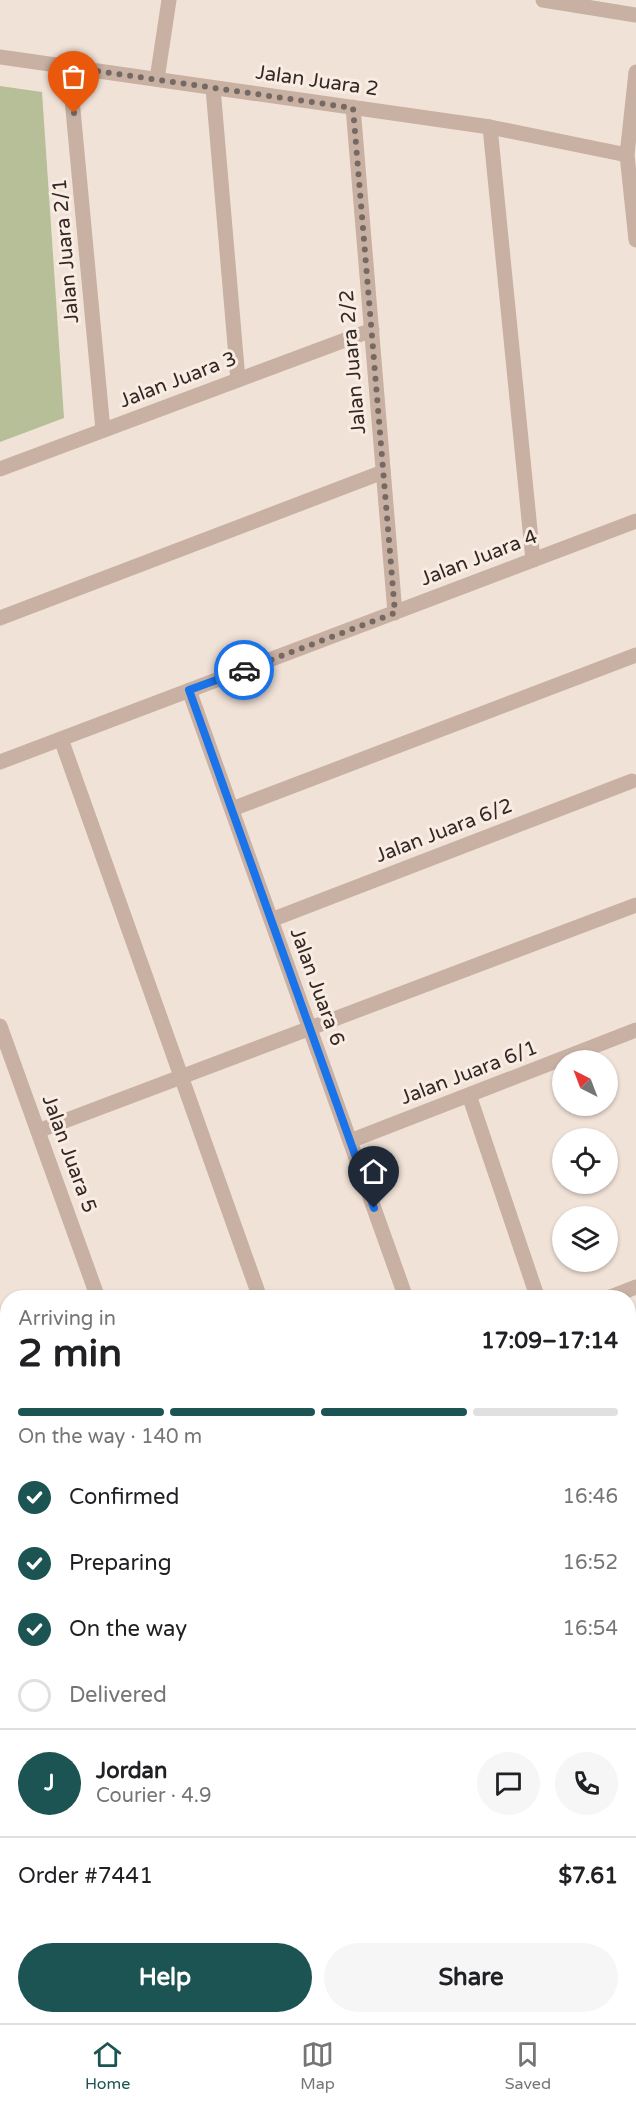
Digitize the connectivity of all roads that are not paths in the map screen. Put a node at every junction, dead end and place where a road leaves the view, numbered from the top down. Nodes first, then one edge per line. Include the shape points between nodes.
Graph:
1 (169, 0) edge
2 (543, 0) edge
3 (636, 15) edge
4 (0, 57) edge
5 (69, 67) junction
6 (636, 72) edge
7 (158, 80) junction
8 (213, 88) junction
9 (353, 108) junction
10 (490, 127) junction
11 (627, 155) junction
12 (636, 240) edge
13 (372, 330) junction
14 (238, 380) junction
15 (104, 430) junction
16 (0, 469) edge
17 (383, 472) junction
18 (636, 521) edge
19 (533, 560) junction
20 (395, 613) junction
21 (0, 618) edge
22 (636, 655) edge
23 (189, 690) junction
24 (61, 739) junction
25 (0, 762) edge
26 (632, 781) dead end
27 (232, 809) junction
28 (636, 905) edge
29 (271, 920) junction
30 (0, 1026) edge
31 (310, 1028) junction
32 (636, 1030) edge
33 (182, 1077) junction
34 (470, 1095) junction
35 (38, 1131) junction
36 (350, 1141) junction
37 (95, 1290) edge
38 (257, 1290) edge
39 (403, 1290) edge
40 (535, 1290) edge

1 - 7 street
2 - 3 street
4 - 5 street, Jalan Juara 2
5 - 7 street, Jalan Juara 2
5 - 15 street, Jalan Juara 2/1
6 - 11 street
7 - 8 street, Jalan Juara 2
8 - 9 street, Jalan Juara 2
8 - 14 street
9 - 10 street, Jalan Juara 2
9 - 13 street, Jalan Juara 2/2
10 - 11 street, Jalan Juara 2
10 - 19 street
11 - 12 street
13 - 14 street, Jalan Juara 3
13 - 17 street, Jalan Juara 2/2
14 - 15 street, Jalan Juara 3
15 - 16 street, Jalan Juara 3
17 - 20 street, Jalan Juara 2/2
17 - 21 street
18 - 19 street, Jalan Juara 4
19 - 20 street, Jalan Juara 4
20 - 23 street, Jalan Juara 4
22 - 27 street
23 - 24 street, Jalan Juara 4
23 - 27 street, Jalan Juara 6
24 - 25 street, Jalan Juara 4
24 - 33 street
26 - 29 street, Jalan Juara 6/2
27 - 29 street, Jalan Juara 6
28 - 31 street
29 - 31 street, Jalan Juara 6
30 - 35 street, Jalan Juara 5
31 - 33 street
31 - 36 street, Jalan Juara 6
32 - 34 street, Jalan Juara 6/1
33 - 35 street
33 - 38 street
34 - 36 street, Jalan Juara 6/1
34 - 40 street
35 - 37 street, Jalan Juara 5
36 - 39 street, Jalan Juara 6

